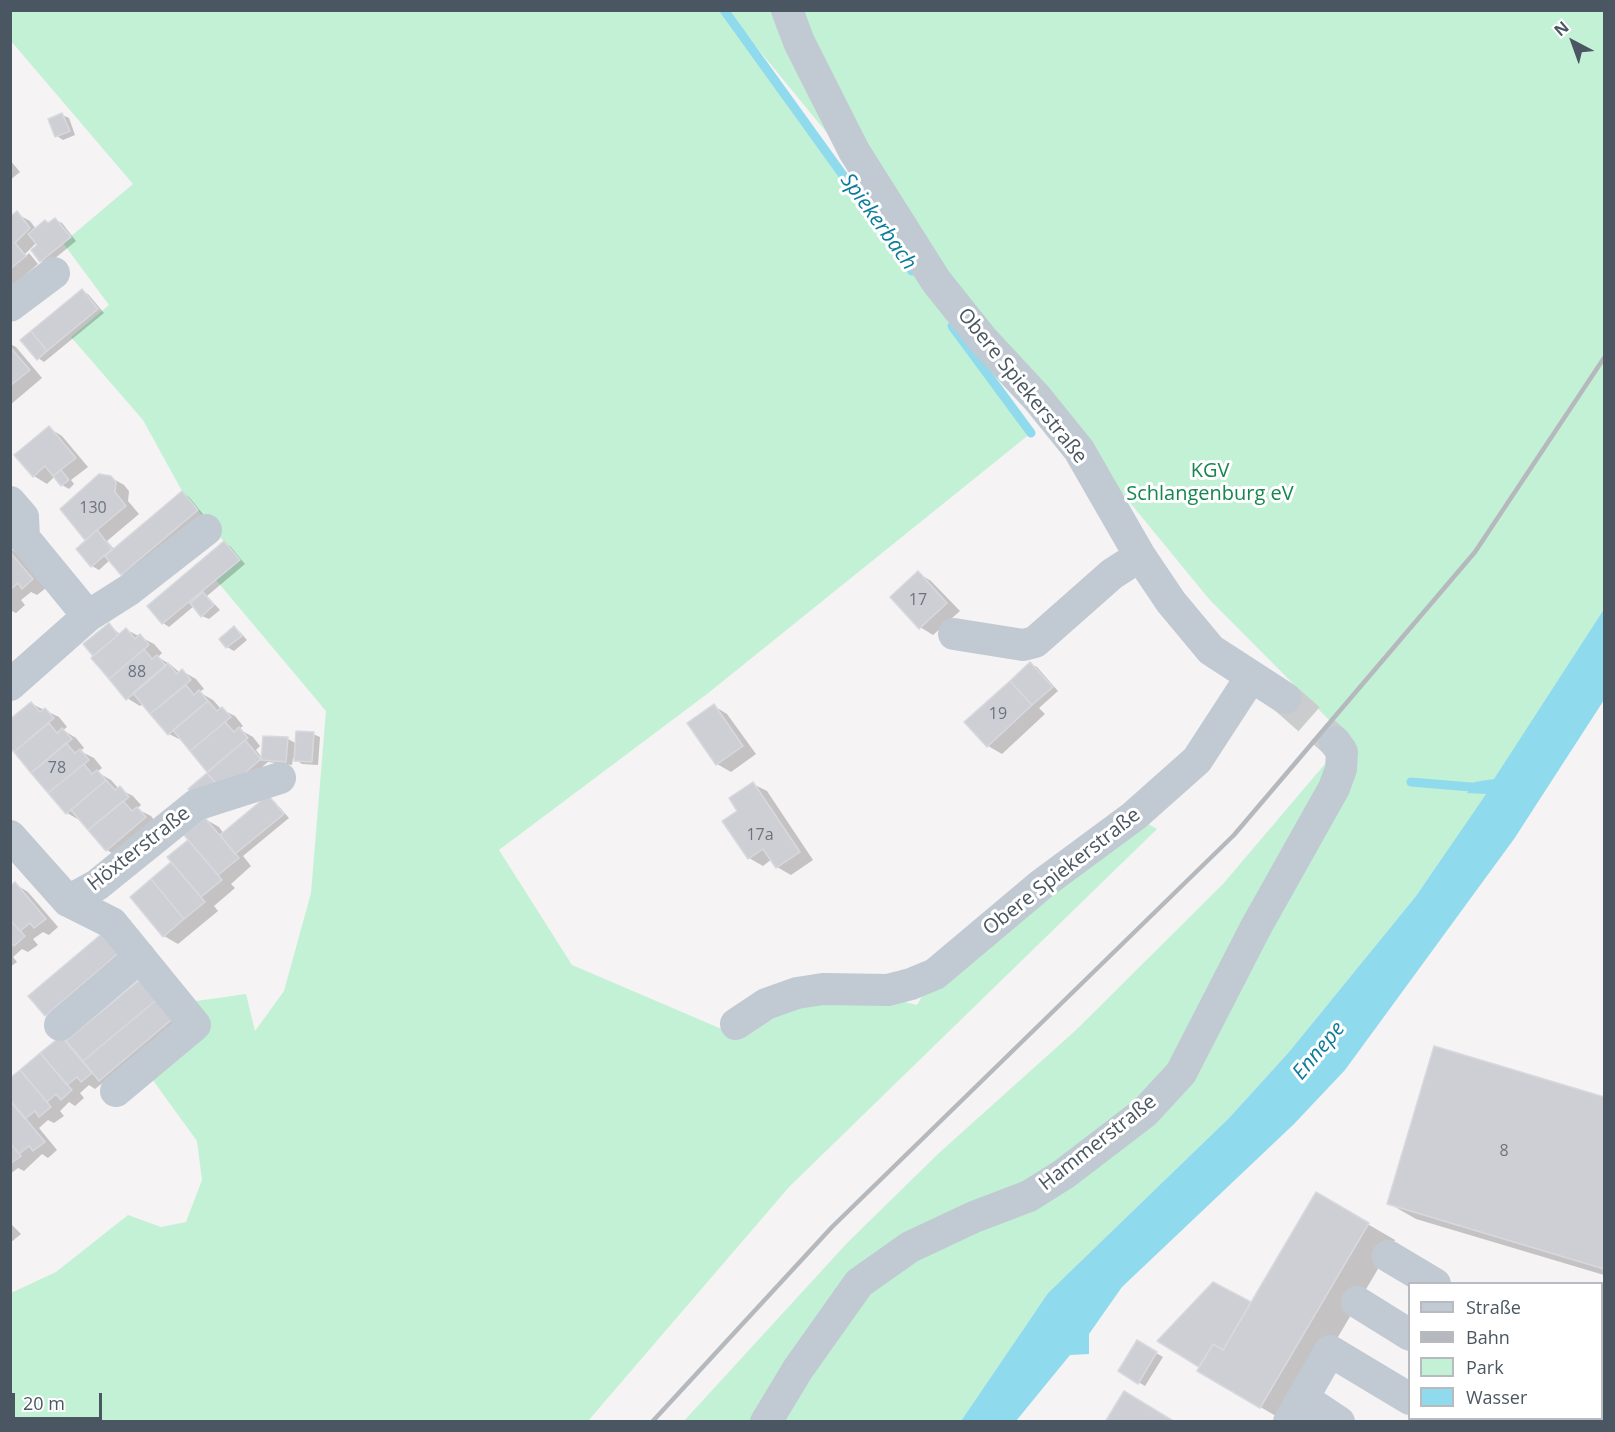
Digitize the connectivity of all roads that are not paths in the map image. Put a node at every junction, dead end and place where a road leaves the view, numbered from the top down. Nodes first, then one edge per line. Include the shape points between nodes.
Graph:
1 (771, 10) edge
2 (787, 10) edge
3 (799, 42) junction
4 (54, 273) dead end
5 (10, 306) edge
6 (10, 502) edge
7 (206, 530) dead end
8 (1140, 556) junction
9 (88, 616) junction
10 (954, 634) dead end
11 (1251, 677) junction
12 (10, 685) edge
13 (1285, 698) tunnel mouth
14 (1335, 742) tunnel mouth
15 (280, 778) dead end
16 (10, 836) edge
17 (68, 901) junction
18 (140, 957) junction
19 (736, 1024) dead end
20 (60, 1025) dead end
21 (116, 1091) dead end
22 (1388, 1256) dead end
23 (1432, 1282) edge
24 (1358, 1302) dead end
25 (1408, 1334) edge
26 (1408, 1399) edge
27 (1296, 1410) edge
28 (766, 1422) edge
29 (1339, 1422) edge

1 - 3 street
2 - 3 street, Obere Spiekerstraße
3 - 8 street, Obere Spiekerstraße via 854,151 936,280 1079,450
4 - 5 street
6 - 9 street via 23,517 24,538
7 - 9 street via 129,590
8 - 10 street via 1112,574 1035,642 1023,645
8 - 11 street, Obere Spiekerstraße via 1211,650
9 - 12 street
11 - 13 street
11 - 19 street, Obere Spiekerstraße via 1197,760 1134,816 1042,884 935,974 888,990 823,988 797,993 766,1004
14 - 28 street, Hammerstraße via 1342,752 1334,788 1181,1073 1145,1112 1055,1180 1029,1196 910,1247 859,1283
15 - 17 street, Höxterstraße via 196,805 97,885
16 - 17 street, Höxterstraße
17 - 18 street, Höxterstraße via 112,923
18 - 20 street
18 - 21 street, Höxterstraße via 195,1025
22 - 23 street
24 - 25 street
26 - 27 street via 1330,1351
27 - 29 street

